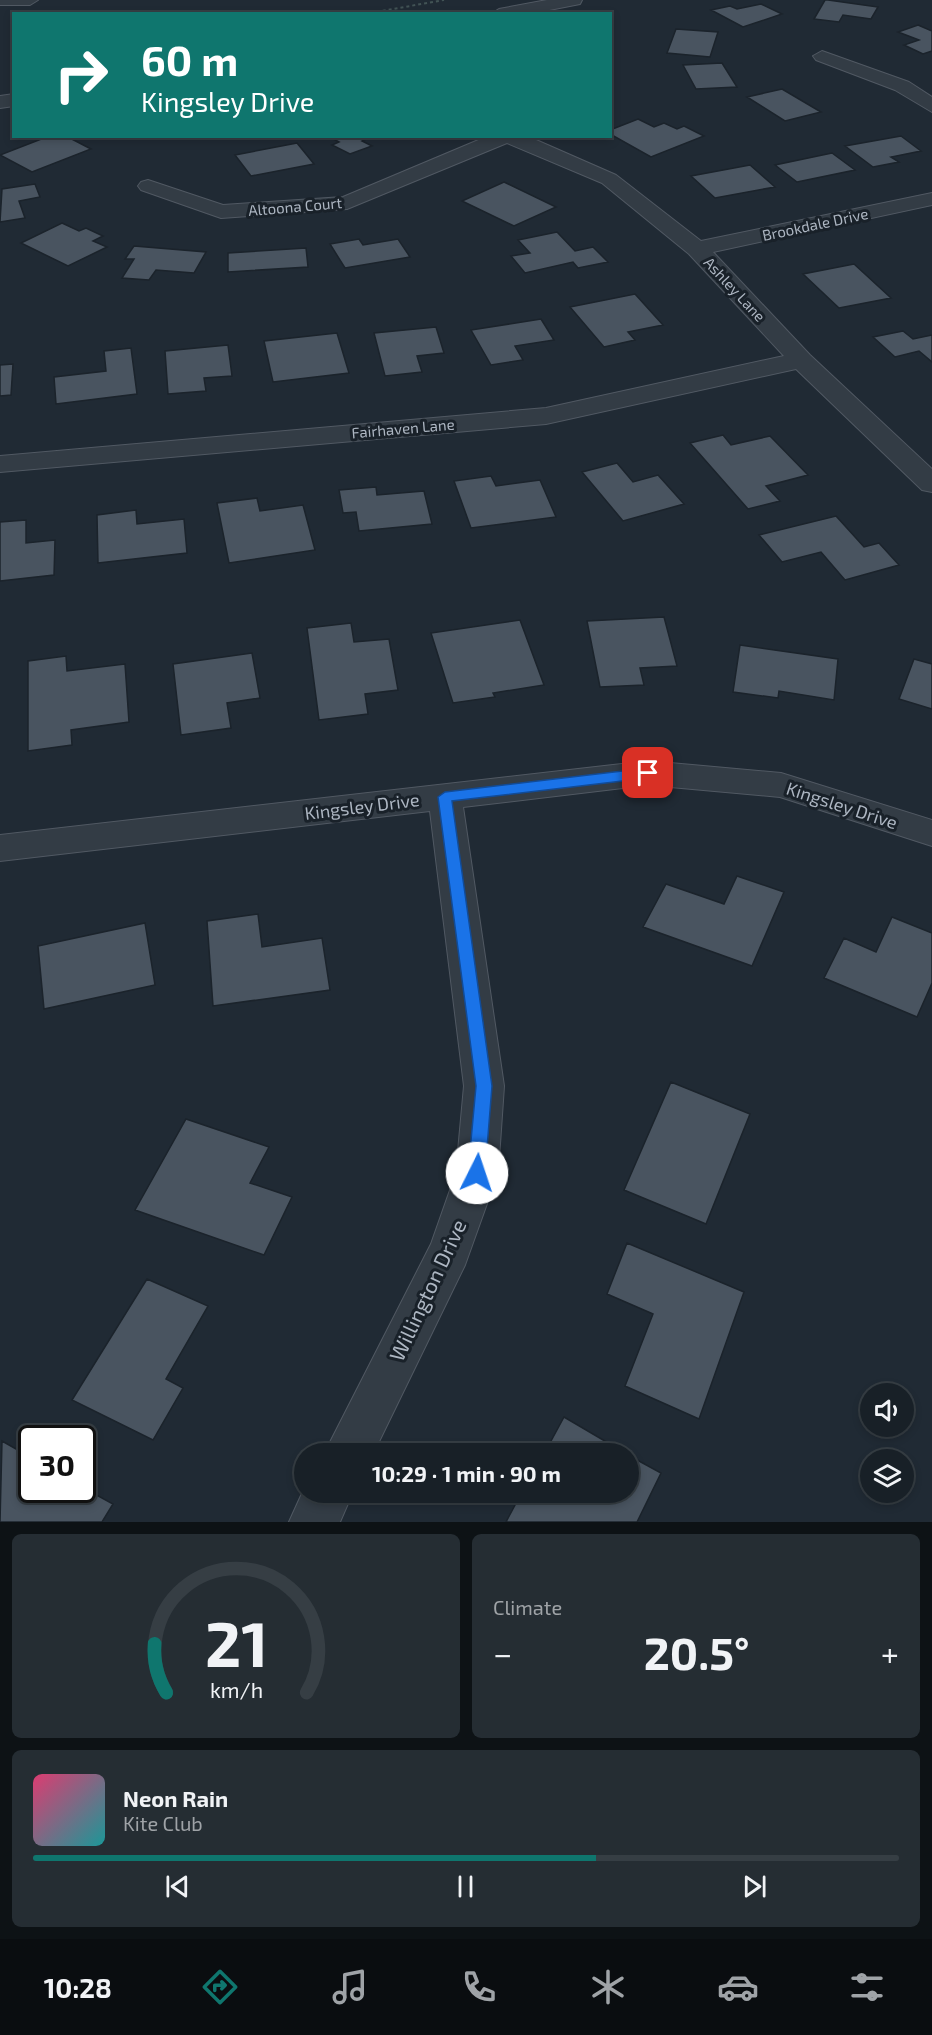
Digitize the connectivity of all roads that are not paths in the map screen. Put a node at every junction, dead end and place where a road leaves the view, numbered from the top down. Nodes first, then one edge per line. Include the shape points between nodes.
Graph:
1 (0, 0) edge
2 (30, 0) edge
3 (574, 0) edge
4 (510, 12) edge
5 (822, 56) dead end
6 (932, 106) edge
7 (502, 138) edge
8 (512, 138) edge
9 (148, 186) dead end
10 (932, 199) edge
11 (697, 249) junction
12 (801, 360) junction
13 (0, 464) edge
14 (932, 484) edge
15 (445, 797) junction
16 (932, 833) edge
17 (0, 848) edge
18 (354, 1443) edge
19 (323, 1503) edge
20 (314, 1522) edge

1 - 2 street
3 - 4 street
5 - 6 street via 902,86
7 - 9 street, Altoona Court via 346,203 221,212
8 - 11 street, Ashley Lane via 609,179
10 - 11 street, Brookdale Drive
11 - 12 street, Ashley Lane
12 - 13 street, Fairhaven Lane via 546,416
12 - 14 street, Ashley Lane
15 - 16 street, Kingsley Drive via 648,773 781,785
15 - 17 street, Kingsley Drive
15 - 18 street, Willington Drive via 484,1086 477,1173 450,1251
19 - 20 street

